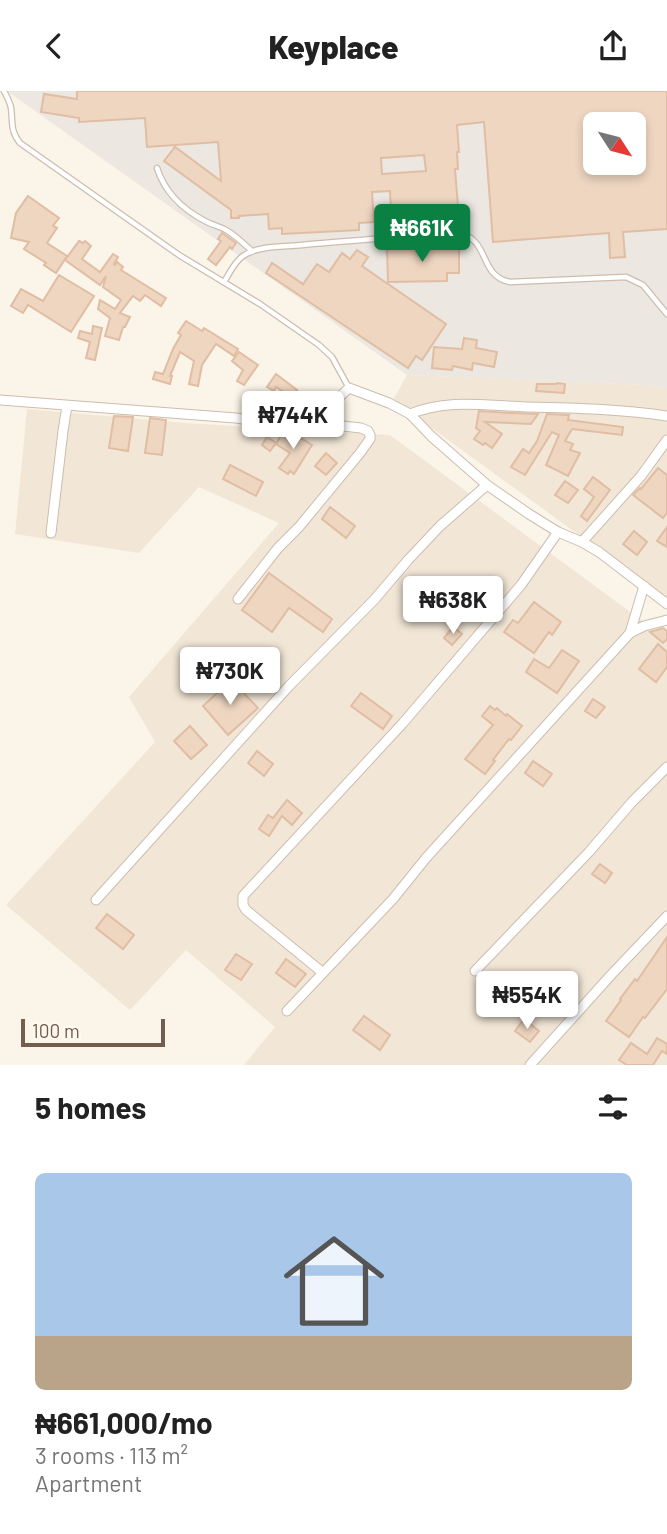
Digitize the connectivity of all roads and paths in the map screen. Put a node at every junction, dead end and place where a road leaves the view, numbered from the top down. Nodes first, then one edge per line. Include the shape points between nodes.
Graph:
1 (4, 91) edge
2 (157, 168) dead end
3 (252, 251) junction
4 (224, 282) junction
5 (667, 314) edge
6 (349, 388) junction
7 (0, 401) edge
8 (67, 406) junction
9 (410, 414) junction
10 (666, 417) edge
11 (304, 422) junction
12 (667, 440) edge
13 (487, 485) junction
14 (558, 532) junction
15 (51, 533) dead end
16 (582, 542) junction
17 (645, 586) junction
18 (237, 600) dead end
19 (667, 604) edge
20 (667, 620) edge
21 (630, 633) junction
22 (667, 767) edge
23 (96, 900) dead end
24 (667, 916) edge
25 (475, 971) dead end
26 (323, 972) junction
27 (287, 1011) dead end
28 (530, 1065) edge

1 - 4 lane via 20,143
2 - 3 lane via 167,192 183,206 228,230
3 - 4 lane via 235,263
3 - 5 lane via 458,233 480,245 487,265 501,281 626,277 643,285
4 - 6 lane via 319,345 332,357
6 - 9 street
6 - 11 street
7 - 8 street
8 - 11 street via 281,425
8 - 15 street
9 - 10 street via 462,403 631,410
9 - 13 street
11 - 18 street via 361,428 370,439
12 - 16 street
13 - 14 street
13 - 23 street via 440,526 289,686
14 - 16 street
14 - 26 street via 521,585 403,723 243,896 246,910
16 - 17 street
17 - 19 street
17 - 21 street
20 - 21 street
21 - 26 street
22 - 25 street
24 - 28 street
26 - 27 street

